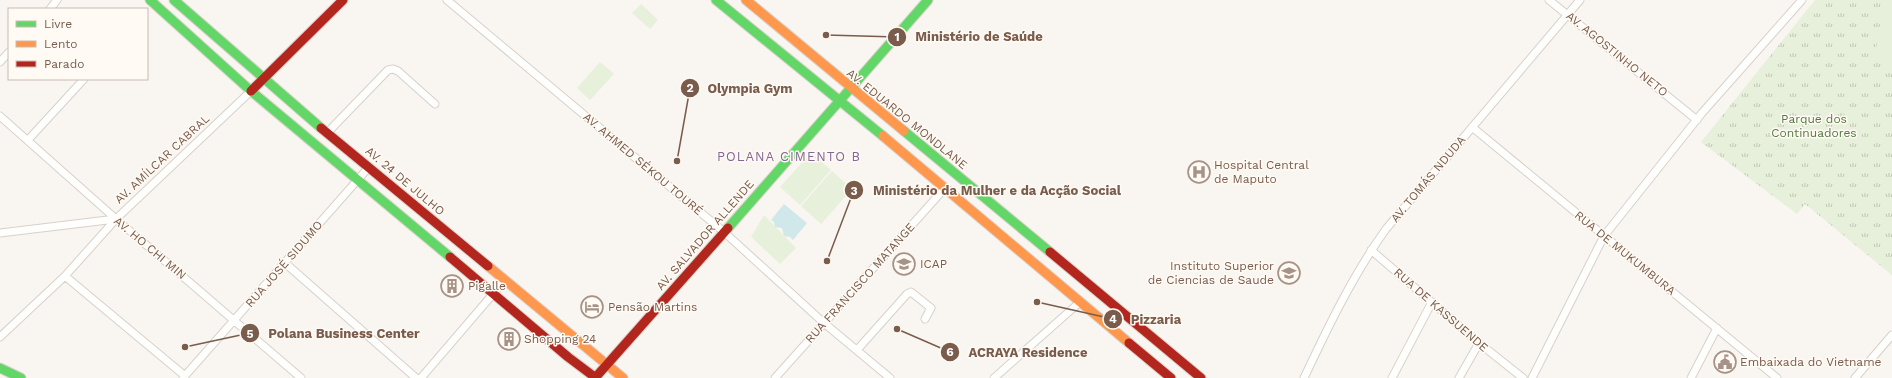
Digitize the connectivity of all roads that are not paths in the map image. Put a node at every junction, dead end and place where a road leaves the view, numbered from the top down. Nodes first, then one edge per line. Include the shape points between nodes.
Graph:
1 (57, 0) edge
2 (174, 0) edge
3 (343, 0) edge
4 (448, 0) edge
5 (716, 0) edge
6 (746, 0) edge
7 (1549, 0) edge
8 (1580, 0) edge
9 (1802, 0) edge
10 (926, 1) edge
11 (151, 3) edge
12 (51, 8) edge
13 (1568, 15) junction
14 (8, 53) edge
15 (0, 62) edge
16 (263, 79) junction
17 (83, 80) edge
18 (850, 88) junction
19 (251, 92) junction
20 (841, 101) junction
21 (435, 104) dead end
22 (0, 116) edge
23 (1697, 120) junction
24 (1472, 127) junction
25 (328, 133) junction
26 (28, 140) junction
27 (369, 166) junction
28 (357, 179) junction
29 (945, 188) junction
30 (116, 220) junction
31 (724, 232) junction
32 (0, 233) edge
33 (1604, 236) junction
34 (1371, 250) junction
35 (285, 263) junction
36 (65, 276) junction
37 (505, 280) junction
38 (494, 294) junction
39 (1080, 302) junction
40 (1432, 302) junction
41 (925, 319) dead end
42 (236, 320) junction
43 (824, 323) junction
44 (1717, 328) junction
45 (1892, 335) edge
46 (0, 336) edge
47 (1479, 343) junction
48 (857, 350) junction
49 (608, 364) junction
50 (0, 368) edge
51 (184, 377) edge
52 (21, 378) edge
53 (300, 378) edge
54 (416, 378) edge
55 (421, 378) edge
56 (595, 378) edge
57 (623, 378) edge
58 (775, 378) edge
59 (890, 378) edge
60 (994, 378) edge
61 (1171, 378) edge
62 (1201, 378) edge
63 (1304, 378) edge
64 (1392, 378) edge
65 (1459, 378) edge
66 (1522, 378) edge
67 (1532, 378) edge
68 (1691, 378) edge
69 (1777, 378) edge
70 (1855, 378) edge

1 - 12 street
2 - 16 main road, AV. 24 DE JULHO
3 - 16 main road, AV. AMÍLCAR CABRAL
4 - 31 street, AV. AHMED SÉKOU TOURÉ
5 - 20 main road
6 - 18 main road, AV. EDUARDO MONDLANE
7 - 13 street, AV. AGOSTINHO NETO
8 - 13 street, AV. TOMÁS NDUDA
9 - 23 street
10 - 18 main road, AV. SALVADOR ALLENDE
11 - 19 main road
13 - 23 street, AV. AGOSTINHO NETO
13 - 24 street, AV. TOMÁS NDUDA
14 - 15 street
16 - 19 main road, AV. AMÍLCAR CABRAL
16 - 25 main road, AV. 24 DE JULHO
17 - 26 street
18 - 20 main road, AV. SALVADOR ALLENDE
18 - 62 main road, AV. EDUARDO MONDLANE
19 - 28 main road
19 - 30 street, AV. AMÍLCAR CABRAL
20 - 29 main road
20 - 31 main road, AV. SALVADOR ALLENDE
21 - 25 street via 398,71 388,70
22 - 26 street, AV. HO CHI MIN
23 - 33 street
24 - 33 street, RUA DE MUKUMBURA
24 - 34 street, AV. TOMÁS NDUDA
25 - 27 main road, AV. 24 DE JULHO
26 - 30 street, AV. HO CHI MIN
27 - 28 street, RUA JOSÉ SIDUMO
27 - 37 main road, AV. 24 DE JULHO
28 - 35 street, RUA JOSÉ SIDUMO
28 - 38 main road
29 - 39 main road
29 - 43 street, RUA FRANCISCO MATANGE
30 - 32 street
30 - 36 street, AV. AMÍLCAR CABRAL
30 - 42 street, AV. HO CHI MIN
31 - 43 street, AV. AHMED SÉKOU TOURÉ
31 - 49 main road, AV. SALVADOR ALLENDE
33 - 44 street, RUA DE MUKUMBURA
33 - 67 street
34 - 40 street, RUA DE KASSUENDE
34 - 63 street, AV. TOMÁS NDUDA
35 - 42 street, RUA JOSÉ SIDUMO
35 - 54 street
36 - 46 street, AV. AMÍLCAR CABRAL
36 - 51 street
37 - 38 street
37 - 49 main road, AV. 24 DE JULHO
38 - 55 street
38 - 56 main road
39 - 60 street
39 - 61 main road
40 - 47 street, RUA DE KASSUENDE
40 - 64 street
41 - 48 street via 931,308 911,292
42 - 51 street, RUA JOSÉ SIDUMO
42 - 53 street, AV. HO CHI MIN
43 - 48 street, AV. AHMED SÉKOU TOURÉ
43 - 58 street, RUA FRANCISCO MATANGE
44 - 68 street
44 - 69 street, RUA DE MUKUMBURA
45 - 70 street
47 - 65 street
47 - 66 street, RUA DE KASSUENDE
48 - 59 street, AV. AHMED SÉKOU TOURÉ
49 - 56 main road, AV. SALVADOR ALLENDE
49 - 57 main road, AV. 24 DE JULHO
50 - 52 main road

